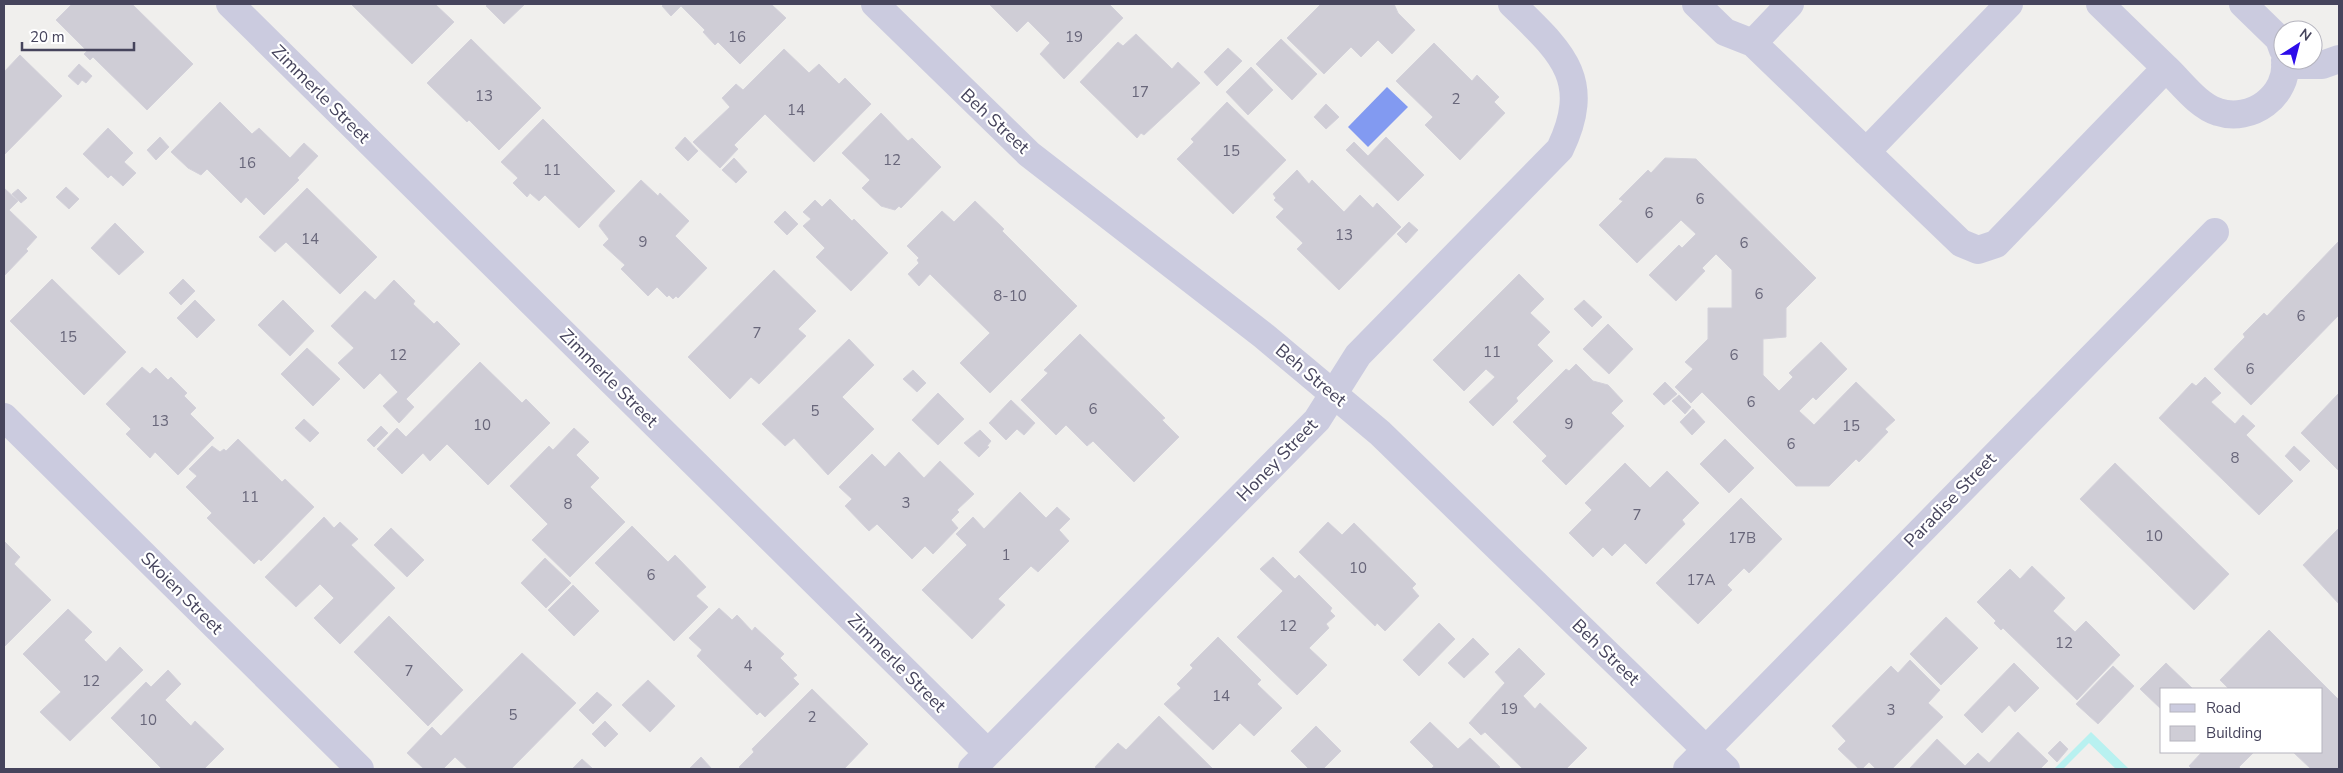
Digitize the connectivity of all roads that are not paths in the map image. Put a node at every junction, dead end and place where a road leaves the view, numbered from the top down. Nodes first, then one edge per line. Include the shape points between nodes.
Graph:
1 (230, 4) edge
2 (875, 4) edge
3 (1512, 4) edge
4 (1696, 4) edge
5 (1790, 4) edge
6 (2009, 4) edge
7 (2100, 4) edge
8 (2243, 4) edge
9 (2273, 32) edge
10 (1753, 43) junction
11 (2339, 59) edge
12 (2323, 64) edge
13 (2166, 68) junction
14 (2284, 70) edge
15 (1866, 152) junction
16 (2215, 232) dead end
17 (1334, 393) junction
18 (4, 417) edge
19 (1706, 750) junction
20 (980, 761) edge
21 (360, 769) edge
22 (1687, 769) edge
23 (1726, 769) edge

1 - 20 street, Zimmerle Street
2 - 17 street, Beh Street via 1029,154
3 - 17 street, Honey Street via 1559,52 1568,68 1574,108 1560,149 1358,355
4 - 10 street via 1726,32
5 - 10 street
6 - 15 street
7 - 13 street
8 - 9 street
10 - 15 street
11 - 12 street
13 - 14 street via 2206,106 2231,115 2244,114 2269,102 2278,92
13 - 15 street via 1996,244 1987,248 1978,250 1961,243
16 - 19 street, Paradise Street
17 - 19 street, Beh Street via 1426,476
17 - 20 street, Honey Street via 1317,420
18 - 21 street, Skoien Street
19 - 22 street, Paradise Street
19 - 23 street, Beh Street

